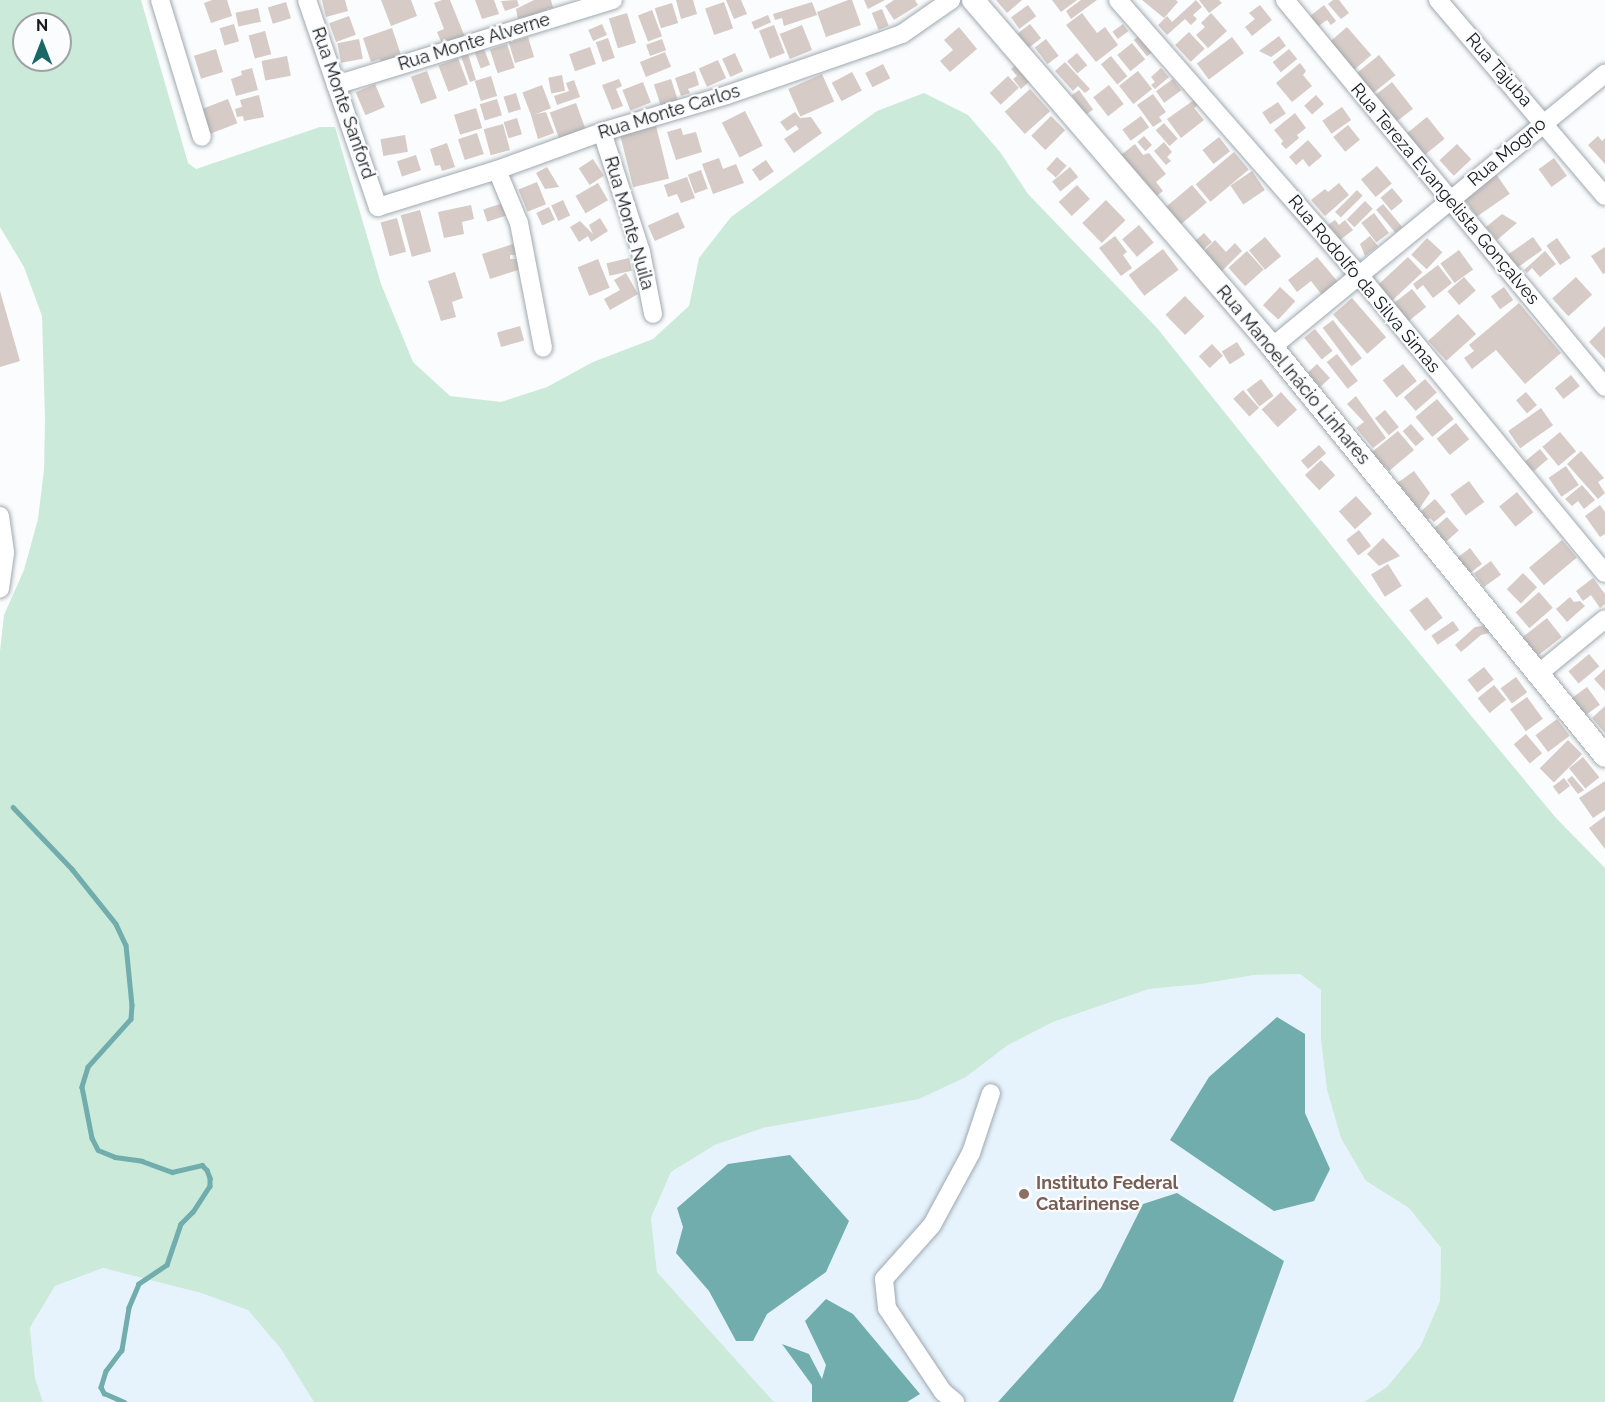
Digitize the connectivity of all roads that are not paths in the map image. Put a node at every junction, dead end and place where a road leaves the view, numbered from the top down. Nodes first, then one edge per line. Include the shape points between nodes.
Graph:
1 (160, 0) edge
2 (307, 0) edge
3 (612, 0) edge
4 (951, 0) edge
5 (973, 0) edge
6 (1118, 0) edge
7 (1285, 0) edge
8 (1438, 0) edge
9 (1605, 73) edge
10 (336, 85) junction
11 (1544, 122) junction
12 (602, 132) junction
13 (202, 137) dead end
14 (497, 170) junction
15 (1605, 196) edge
16 (1450, 200) junction
17 (378, 207) joint
18 (1359, 275) junction
19 (653, 314) dead end
20 (1272, 347) junction
21 (543, 348) dead end
22 (1605, 387) edge
23 (0, 516) edge
24 (1605, 573) edge
25 (0, 589) edge
26 (1605, 619) edge
27 (1539, 673) junction
28 (1605, 756) edge
29 (991, 1093) dead end
30 (942, 1399) edge

1 - 13 street
2 - 10 street, Rua Monte Sanford
3 - 10 street, Rua Monte Alverne
4 - 12 street, Rua Monte Carlos via 902,34 727,95
5 - 20 main road, Rua Manoel Inácio Linhares
6 - 18 street, Rua Rodolfo da Silva Simas
7 - 16 street, Rua Tereza Evangelista Gonçalves
8 - 11 street, Rua Tajuba
9 - 11 street, Rua Mogno
10 - 17 street, Rua Monte Sanford
11 - 15 street, Rua Tajuba
11 - 16 street, Rua Mogno
12 - 14 street, Rua Monte Carlos
12 - 19 street, Rua Monte Nuila via 641,252
14 - 17 street, Rua Monte Carlos
14 - 21 street via 519,223
16 - 18 street, Rua Mogno
16 - 22 street, Rua Tereza Evangelista Gonçalves
18 - 20 street, Rua Mogno
18 - 24 street, Rua Rodolfo da Silva Simas
20 - 27 main road, Rua Manoel Inácio Linhares
23 - 25 street via 5,553
26 - 27 street
27 - 28 main road, Rua Manoel Inácio Linhares
29 - 30 street via 971,1153 932,1225 884,1279 887,1308

